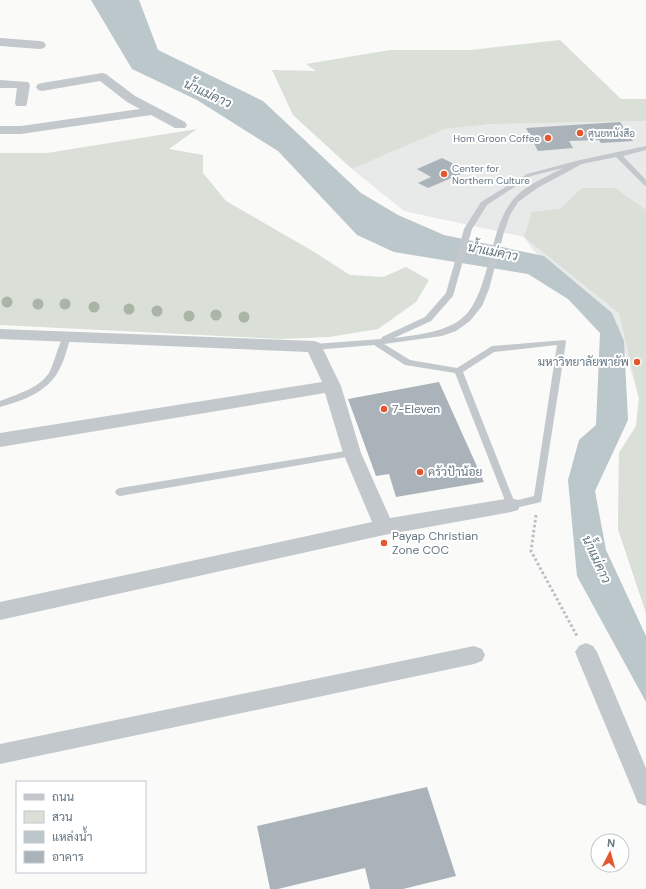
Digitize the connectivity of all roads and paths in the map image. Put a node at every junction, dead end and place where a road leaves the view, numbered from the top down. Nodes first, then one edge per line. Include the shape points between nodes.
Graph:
1 (0, 42) edge
2 (40, 45) dead end
3 (0, 84) edge
4 (42, 87) dead end
5 (152, 111) junction
6 (180, 125) dead end
7 (0, 130) edge
8 (21, 130) junction
9 (646, 148) edge
10 (618, 155) junction
11 (580, 162) junction
12 (646, 184) edge
13 (0, 334) edge
14 (67, 337) junction
15 (376, 343) junction
16 (314, 347) junction
17 (458, 371) junction
18 (332, 386) junction
19 (0, 404) edge
20 (0, 440) edge
21 (352, 453) junction
22 (120, 492) dead end
23 (538, 499) junction
24 (511, 505) junction
25 (384, 527) junction
26 (0, 611) edge
27 (586, 652) joint
28 (474, 655) dead end
29 (0, 754) edge
30 (646, 795) edge

1 - 2 street
3 - 8 street via 24,85
4 - 5 street via 102,77
5 - 6 street
5 - 8 street
7 - 8 street
9 - 10 lane
10 - 11 lane
10 - 12 lane
11 - 15 lane via 529,175 484,204 468,229 450,294 428,319
11 - 15 lane via 516,201 506,215 491,272 477,307 468,318 454,329 433,335
13 - 14 street
14 - 16 street
14 - 19 lane via 50,379 29,393
15 - 16 lane
15 - 17 lane via 408,363
16 - 18 street
17 - 23 lane via 492,349 562,342
17 - 24 lane
18 - 20 street
18 - 21 street
21 - 22 lane
21 - 25 street
23 - 24 lane
23 - 27 path via 531,551
24 - 25 street
25 - 26 street
27 - 30 street
28 - 29 street

